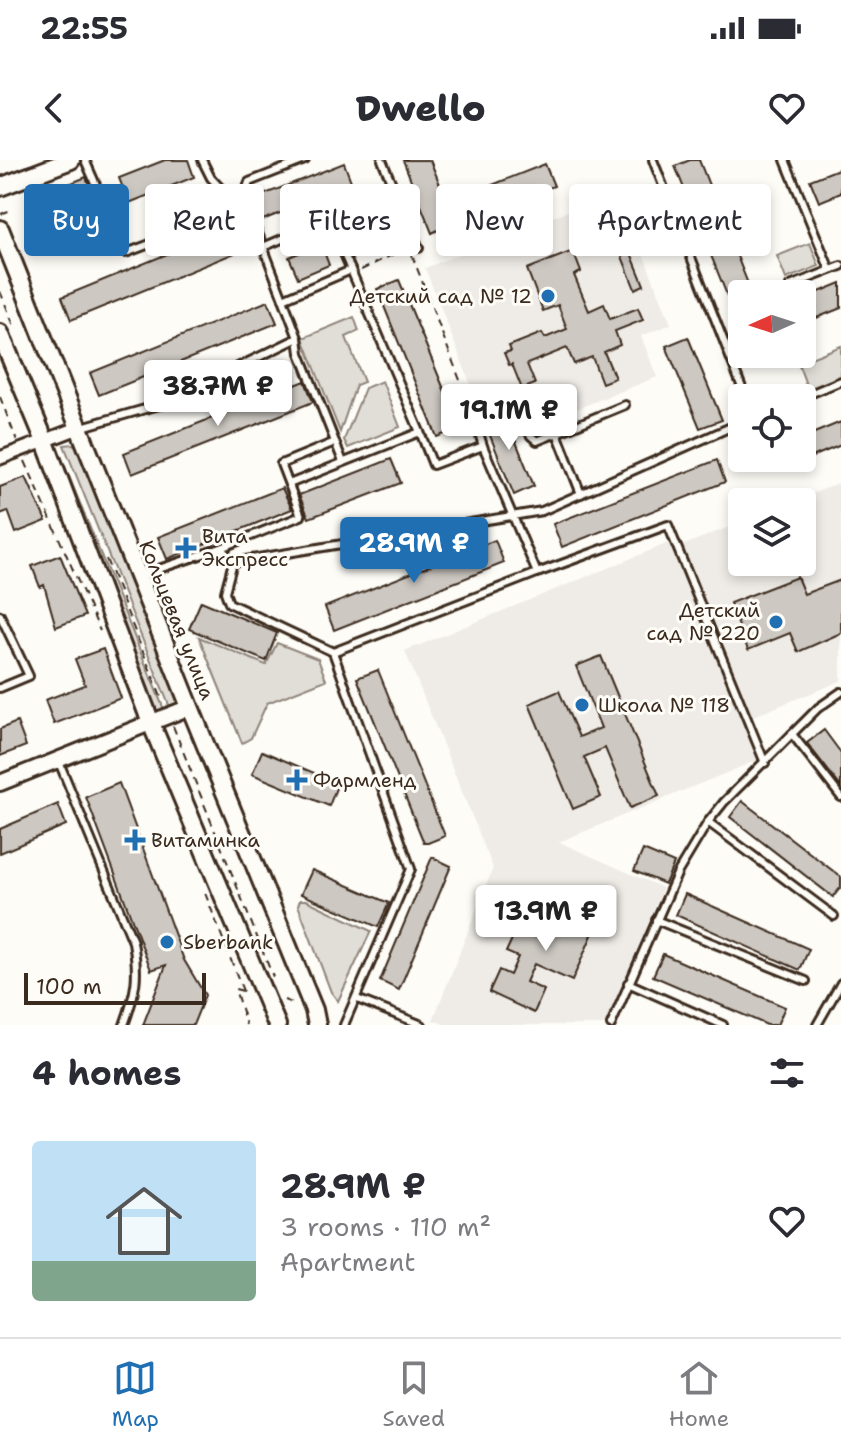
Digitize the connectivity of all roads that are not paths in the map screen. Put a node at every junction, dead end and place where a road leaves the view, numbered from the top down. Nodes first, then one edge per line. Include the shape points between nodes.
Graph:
1 (71, 160) edge
2 (85, 160) edge
3 (202, 160) edge
4 (305, 160) edge
5 (382, 160) edge
6 (653, 160) edge
7 (786, 160) edge
8 (218, 184) edge
9 (248, 184) edge
10 (392, 184) edge
11 (0, 187) edge
12 (0, 229) edge
13 (145, 246) edge
14 (264, 247) edge
15 (264, 250) edge
16 (841, 266) edge
17 (830, 270) junction
18 (352, 272) junction
19 (805, 280) edge
20 (283, 299) junction
21 (8, 334) edge
22 (298, 338) junction
23 (841, 381) edge
24 (741, 384) edge
25 (816, 391) edge
26 (625, 405) dead end
27 (78, 428) junction
28 (728, 428) edge
29 (420, 432) junction
30 (557, 433) junction
31 (44, 439) junction
32 (335, 442) junction
33 (483, 446) junction
34 (0, 458) edge
35 (343, 462) junction
36 (289, 484) junction
37 (581, 494) junction
38 (512, 518) junction
39 (221, 548) junction
40 (233, 562) junction
41 (537, 573) junction
42 (137, 576) junction
43 (0, 615) edge
44 (333, 652) junction
45 (0, 688) edge
46 (841, 692) edge
47 (190, 707) junction
48 (151, 723) junction
49 (792, 734) junction
50 (58, 760) junction
51 (765, 763) junction
52 (0, 783) edge
53 (841, 797) edge
54 (708, 822) junction
55 (834, 916) dead end
56 (656, 920) junction
57 (806, 981) dead end
58 (628, 983) junction
59 (841, 983) edge
60 (357, 999) junction
61 (315, 1018) edge
62 (124, 1025) edge
63 (277, 1025) edge
64 (344, 1025) edge
65 (422, 1025) edge
66 (611, 1025) edge
67 (723, 1025) edge
68 (817, 1025) edge

1 - 11 main road
2 - 13 lane via 126,253
3 - 8 lane
4 - 9 lane
5 - 10 lane
6 - 24 lane
7 - 17 lane
12 - 27 main road, Кольцевая улица
14 - 18 lane via 329,219
15 - 20 lane
16 - 17 lane
17 - 19 lane
18 - 20 lane
18 - 29 lane
20 - 22 lane
21 - 31 main road
22 - 27 lane via 159,405
22 - 32 lane
23 - 25 lane
26 - 30 lane
27 - 31 street
27 - 42 main road, Кольцевая улица
28 - 37 lane
29 - 33 lane via 433,465
29 - 35 lane
30 - 33 lane via 537,441 507,396 472,410
30 - 37 lane
31 - 34 street
31 - 48 main road
32 - 35 lane
32 - 36 lane via 281,464
33 - 38 lane
35 - 36 lane
36 - 39 lane via 301,516
37 - 38 lane
38 - 40 lane
38 - 41 lane
39 - 40 lane
39 - 42 lane
40 - 44 lane via 225,592 229,603
41 - 44 lane
41 - 51 lane via 668,525
42 - 47 main road, Кольцевая улица
43 - 45 lane via 29,676
44 - 60 lane via 411,869
46 - 49 lane
47 - 48 street
47 - 61 main road, Кольцевая улица
48 - 50 street
48 - 63 main road via 271,990
49 - 51 lane
49 - 53 lane
50 - 52 street
50 - 62 lane via 133,942 136,993
51 - 54 lane
54 - 55 lane
54 - 56 lane
56 - 57 lane
56 - 58 lane
58 - 66 lane
58 - 67 lane
59 - 68 lane
60 - 64 lane
60 - 65 lane

